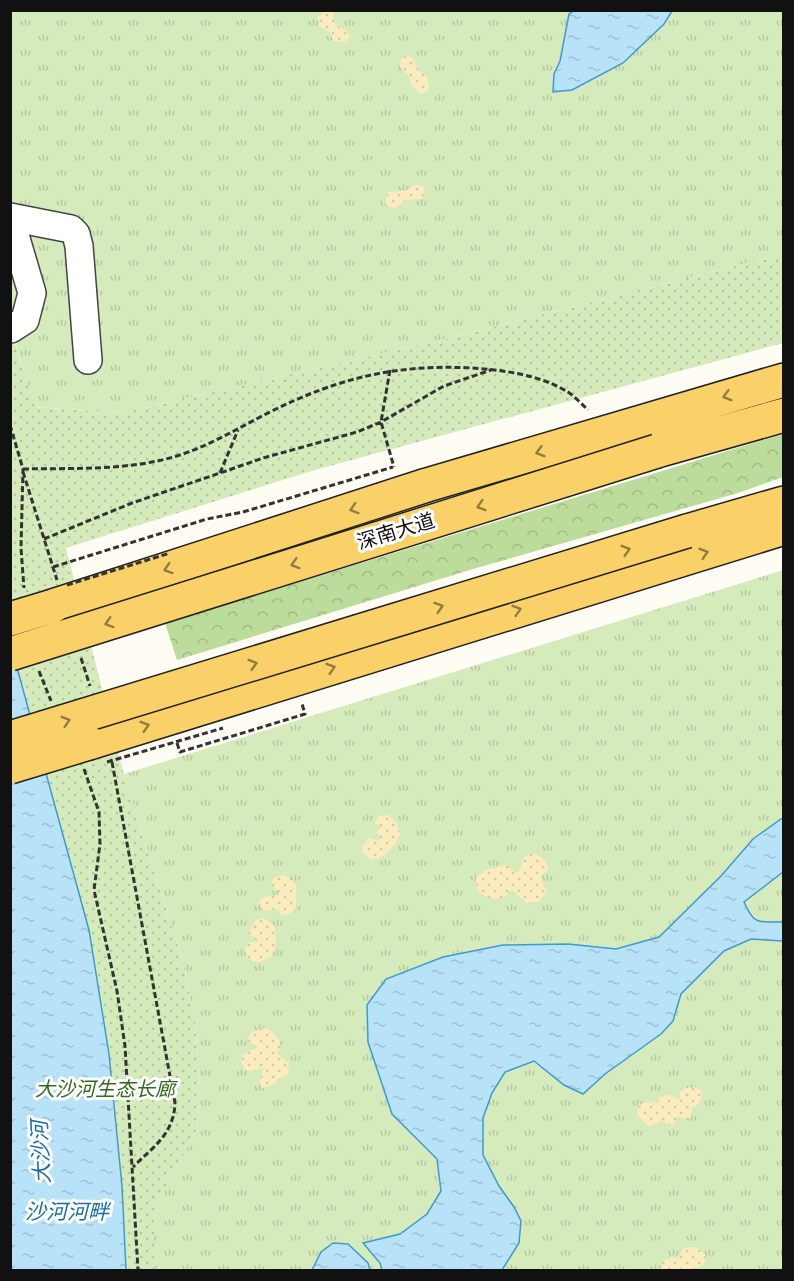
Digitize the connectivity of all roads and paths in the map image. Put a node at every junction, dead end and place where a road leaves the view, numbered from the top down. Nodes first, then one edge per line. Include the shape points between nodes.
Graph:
1 (10, 218) edge
2 (11, 329) edge
3 (88, 360) dead end
4 (495, 369) junction
5 (390, 370) junction
6 (783, 380) edge
7 (589, 411) dead end
8 (783, 415) edge
9 (381, 422) junction
10 (10, 425) edge
11 (238, 430) junction
12 (394, 467) dead end
13 (23, 469) junction
14 (220, 472) junction
15 (783, 502) edge
16 (783, 528) edge
17 (44, 539) junction
18 (170, 553) dead end
19 (42, 602) edge
20 (78, 648) dead end
21 (24, 659) edge
22 (92, 693) dead end
23 (302, 704) dead end
24 (55, 709) dead end
25 (223, 728) dead end
26 (175, 735) dead end
27 (10, 738) edge
28 (91, 758) junction
29 (10, 767) edge
30 (133, 1167) junction
31 (138, 1270) edge

1 - 2 lane via 32,294 24,320
1 - 3 lane via 71,229 76,234
4 - 5 path
4 - 7 path via 551,384 569,393
4 - 9 path via 444,386
5 - 9 path
5 - 11 path via 323,389
6 -> 19 main road
8 -> 21 main road, 深南大道, bridge via 657,451
9 - 12 path
9 - 14 path
10 - 13 path
11 - 13 path via 178,456 144,463
11 - 14 path
13 - 17 path
13 - 19 path via 21,538
14 - 17 path
27 -> 15 main road, bridge
28 -> 16 main road
17 - 19 path
18 - 19 path, bridge
20 - 22 path
21 - 24 path
23 - 26 path via 305,714 180,752
25 - 28 path, bridge
28 - 29 main road, bridge
28 - 30 path via 100,844 94,890 124,1037
28 - 30 path via 116,780 175,1103 175,1116 163,1138
30 - 31 path

